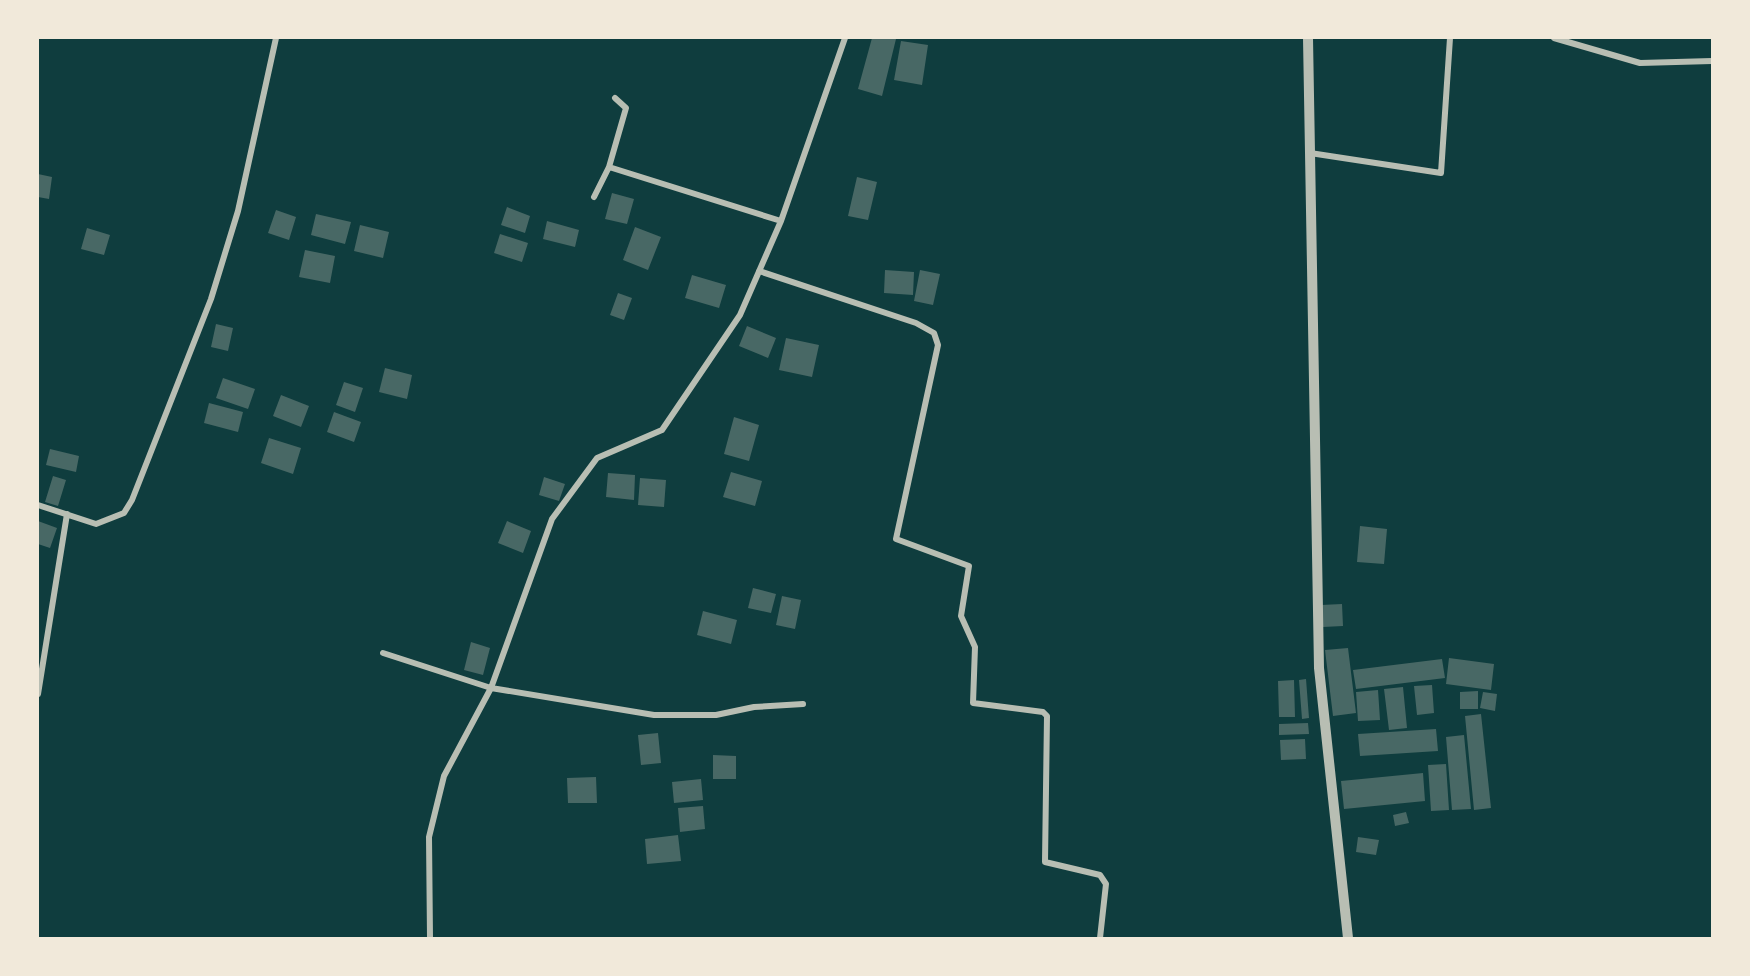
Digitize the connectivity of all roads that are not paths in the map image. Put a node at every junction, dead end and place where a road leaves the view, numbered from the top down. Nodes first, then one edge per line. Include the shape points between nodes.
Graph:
1 (276, 38) edge
2 (845, 38) edge
3 (1308, 38) edge
4 (1450, 38) edge
5 (1554, 38) edge
6 (1713, 61) edge
7 (615, 98) dead end
8 (1310, 153) junction
9 (609, 167) junction
10 (594, 197) dead end
11 (781, 221) junction
12 (759, 271) junction
13 (38, 505) edge
14 (67, 514) junction
15 (383, 653) dead end
16 (491, 688) junction
17 (38, 694) edge
18 (803, 704) dead end
19 (430, 939) edge
20 (1101, 939) edge
21 (1348, 939) edge

1 - 14 street via 237,211 211,299 132,500 124,513 96,524
2 - 11 street
3 - 8 street
4 - 8 street via 1441,173
5 - 6 street via 1640,63
7 - 9 street via 626,108
8 - 21 street via 1319,668
9 - 10 street
9 - 11 street
11 - 12 street
12 - 16 street via 740,315 662,430 597,458 552,519
12 - 20 street via 916,323 934,333 938,345 896,539 969,566 961,616 975,647 973,703 1043,712 1047,716 1045,862 1100,875 1106,884
13 - 14 street
14 - 17 street
15 - 16 street
16 - 18 street via 654,715 716,715 754,706
16 - 19 street via 444,776 429,837

